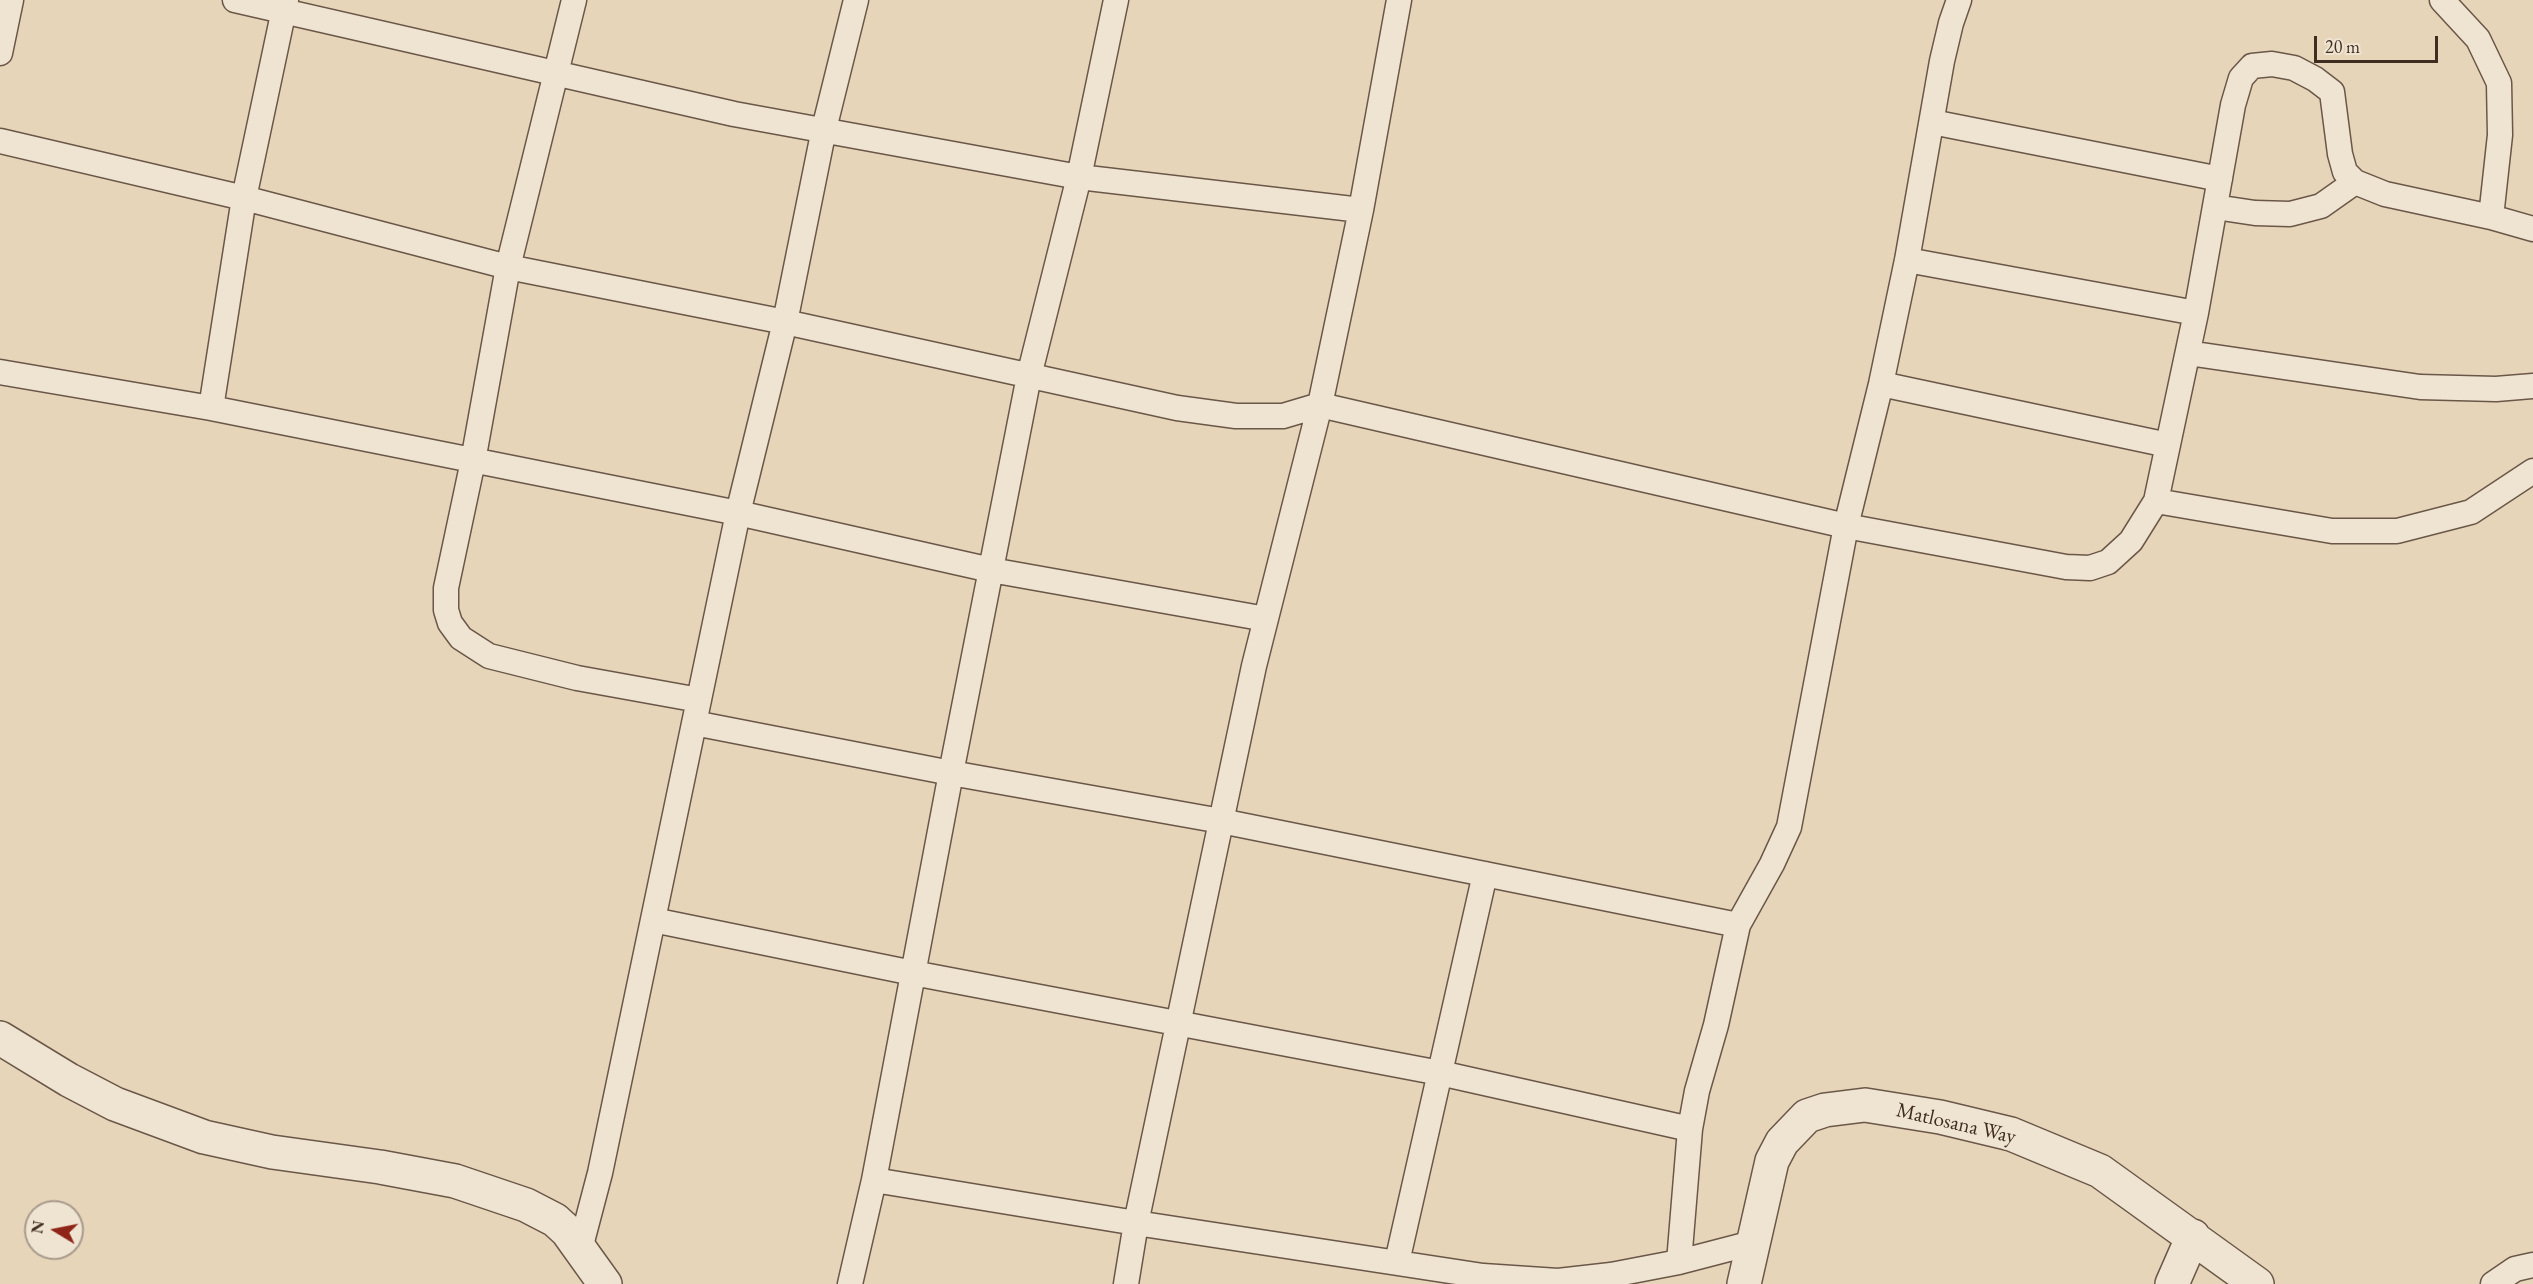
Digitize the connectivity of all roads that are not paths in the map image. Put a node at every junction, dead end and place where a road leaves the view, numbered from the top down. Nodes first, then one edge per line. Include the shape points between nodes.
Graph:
1 (11, 0) edge
2 (235, 0) edge
3 (574, 0) edge
4 (856, 0) edge
5 (1116, 0) edge
6 (1399, 0) edge
7 (1959, 0) edge
8 (2442, 0) edge
9 (285, 5) edge
10 (0, 52) edge
11 (556, 74) junction
12 (1932, 122) junction
13 (824, 129) junction
14 (0, 141) edge
15 (1079, 177) junction
16 (2220, 179) junction
17 (2355, 182) junction
18 (244, 198) junction
19 (2215, 207) junction
20 (1361, 210) junction
21 (2491, 217) junction
22 (2533, 229) edge
23 (1907, 260) junction
24 (508, 267) junction
25 (2196, 312) junction
26 (786, 322) junction
27 (2188, 353) junction
28 (0, 372) edge
29 (1029, 376) junction
30 (1881, 384) junction
31 (2533, 386) edge
32 (1320, 405) junction
33 (212, 408) junction
34 (2168, 445) junction
35 (474, 461) junction
36 (2533, 471) edge
37 (2156, 501) junction
38 (738, 513) junction
39 (1846, 526) junction
40 (991, 570) junction
41 (1266, 619) junction
42 (696, 711) junction
43 (951, 773) junction
44 (1221, 821) junction
45 (1485, 874) junction
46 (653, 920) junction
47 (1738, 925) junction
48 (913, 973) junction
49 (1179, 1023) junction
50 (0, 1038) edge
51 (1440, 1072) junction
52 (1690, 1129) junction
53 (874, 1180) junction
54 (1136, 1223) junction
55 (2193, 1236) junction
56 (1752, 1243) junction
57 (580, 1249) junction
58 (1397, 1262) junction
59 (1679, 1262) junction
60 (2533, 1265) edge
61 (605, 1284) edge
62 (850, 1284) edge
63 (1126, 1284) edge
64 (1744, 1284) edge
65 (2172, 1284) edge
66 (2257, 1284) edge
67 (2493, 1284) edge

1 - 10 lane
2 - 9 lane
3 - 11 lane
4 - 13 lane
5 - 15 lane
6 - 20 lane
7 - 12 lane via 1944,51
8 - 21 lane via 2478,39 2499,83 2500,135
9 - 11 lane
9 - 18 lane
11 - 13 lane via 734,114
11 - 24 lane
12 - 16 lane
12 - 23 lane
13 - 15 lane
13 - 26 lane
14 - 18 lane
15 - 20 lane
15 - 29 lane
16 - 17 lane via 2241,78 2252,66 2272,64 2294,68 2332,92 2340,154 2346,172
16 - 19 lane
17 - 19 lane via 2320,206 2290,214
17 - 21 lane via 2385,194
18 - 24 lane
18 - 33 lane
19 - 25 lane
20 - 32 lane
21 - 22 lane
23 - 25 lane
23 - 30 lane
24 - 26 lane
24 - 35 lane
25 - 27 lane
26 - 29 lane
26 - 38 lane
27 - 31 lane via 2420,387
27 - 34 lane
28 - 33 lane
29 - 32 lane via 1177,408 1236,416 1283,416
29 - 40 lane
30 - 34 lane
30 - 39 lane
32 - 39 lane
32 - 41 lane
33 - 35 lane
34 - 37 lane
35 - 38 lane
35 - 42 lane via 446,588 446,610 461,638 489,656
36 - 37 lane via 2471,512 2397,531 2332,531
37 - 39 lane via 2131,541 2108,562 2090,568 2066,567
38 - 40 lane
38 - 42 lane
39 - 47 lane via 1789,827
40 - 41 lane
40 - 43 lane
41 - 44 lane
42 - 43 lane
42 - 46 lane
43 - 44 lane
43 - 48 lane
44 - 45 lane
44 - 49 lane
45 - 47 lane
45 - 51 lane
46 - 48 lane
46 - 57 lane via 600,1173
47 - 52 lane
48 - 49 lane
48 - 53 lane
49 - 51 lane
49 - 54 lane
50 - 57 street via 69,1080 145,1116 204,1137 272,1152 414,1173 483,1189 555,1220
51 - 52 lane
51 - 58 lane
52 - 59 lane
53 - 54 lane
53 - 62 lane
54 - 58 lane
54 - 63 lane
55 - 56 street, Matlosana Way via 2100,1171 2011,1134 1865,1105 1807,1116 1782,1142 1772,1161
55 - 65 street
55 - 66 street, Matlosana Way
56 - 59 lane
56 - 64 street
57 - 61 street
58 - 59 lane via 1483,1276 1558,1281
60 - 67 lane via 2515,1269

